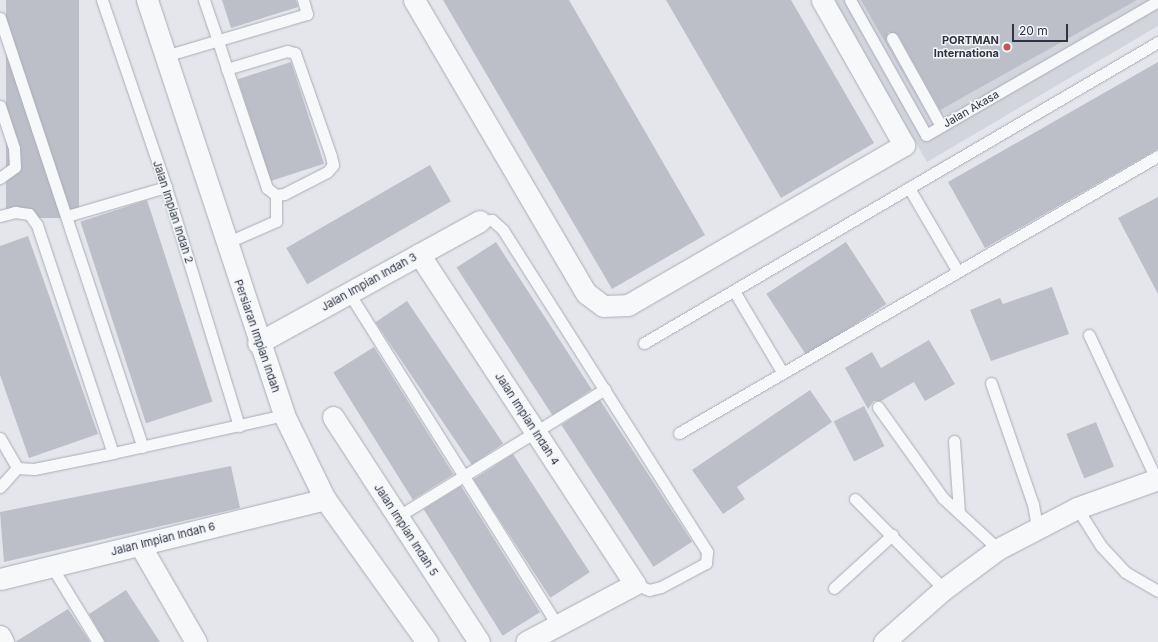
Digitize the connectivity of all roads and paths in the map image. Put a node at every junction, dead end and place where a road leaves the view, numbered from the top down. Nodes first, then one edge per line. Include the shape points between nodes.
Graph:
1 (102, 0) edge
2 (147, 0) edge
3 (204, 0) edge
4 (303, 0) edge
5 (414, 0) edge
6 (822, 0) edge
7 (850, 0) edge
8 (1151, 1) edge
9 (0, 18) edge
10 (892, 38) dead end
11 (218, 40) junction
12 (1158, 42) edge
13 (165, 56) junction
14 (227, 69) junction
15 (0, 106) edge
16 (941, 126) junction
17 (1158, 156) edge
18 (0, 178) edge
19 (166, 187) junction
20 (909, 188) junction
21 (276, 195) junction
22 (0, 216) edge
23 (67, 216) junction
24 (480, 221) joint
25 (226, 242) junction
26 (419, 254) junction
27 (957, 270) junction
28 (734, 291) junction
29 (349, 293) junction
30 (1089, 335) dead end
31 (258, 343) junction
32 (644, 343) dead end
33 (782, 372) junction
34 (991, 383) dead end
35 (605, 388) junction
36 (878, 407) dead end
37 (284, 415) junction
38 (333, 417) dead end
39 (239, 426) junction
40 (535, 431) junction
41 (679, 433) dead end
42 (0, 438) edge
43 (954, 441) dead end
44 (143, 447) junction
45 (113, 453) junction
46 (16, 468) junction
47 (464, 476) junction
48 (1157, 479) edge
49 (0, 487) edge
50 (325, 499) junction
51 (855, 499) dead end
52 (1077, 508) junction
53 (959, 513) junction
54 (397, 517) junction
55 (1037, 527) junction
56 (892, 535) junction
57 (140, 545) junction
58 (998, 549) junction
59 (52, 566) junction
60 (0, 580) edge
61 (635, 584) junction
62 (834, 588) dead end
63 (944, 589) junction
64 (1158, 591) edge
65 (557, 625) junction
66 (0, 636) edge
67 (3, 642) edge
68 (98, 642) edge
69 (196, 642) edge
70 (427, 642) edge
71 (479, 642) edge
72 (526, 642) edge
73 (884, 642) edge

1 - 19 lane, Jalan Impian Indah 2
2 - 13 street, Persiaran Impian Indah
3 - 11 lane
4 - 11 lane via 307,14
5 - 6 street via 586,292 603,306 628,304 904,145
7 - 16 lane, Jalan Akasa via 926,135
8 - 16 lane, Jalan Akasa
9 - 23 lane
10 - 16 lane
11 - 13 lane
11 - 14 lane
12 - 20 lane
13 - 25 street, Persiaran Impian Indah
14 - 21 lane via 267,188
14 - 21 lane via 287,51 295,53 300,60 333,165 327,172
15 - 18 lane via 14,148 15,167
17 - 27 lane
19 - 23 lane
19 - 39 lane, Jalan Impian Indah 2
20 - 27 lane
20 - 28 lane
21 - 25 lane via 276,222
22 - 45 lane via 15,212 29,214 37,225
23 - 44 lane
24 - 26 street, Jalan Impian Indah 3
24 - 35 lane via 492,220 503,230
25 - 31 street, Persiaran Impian Indah
26 - 29 street, Jalan Impian Indah 3
26 - 40 street, Jalan Impian Indah 4
27 - 33 lane
28 - 32 lane
28 - 33 lane
29 - 31 street, Jalan Impian Indah 3
29 - 47 lane
30 - 48 lane
31 - 37 street, Persiaran Impian Indah
33 - 41 lane
34 - 55 lane via 1033,504
35 - 40 lane
35 - 61 lane via 707,552 706,563 662,587 649,590
36 - 53 lane via 943,498
37 - 39 lane
37 - 50 street, Persiaran Impian Indah
38 - 54 street, Jalan Impian Indah 5
39 - 44 lane
40 - 47 lane
40 - 61 street, Jalan Impian Indah 4
42 - 46 lane
43 - 53 lane
44 - 45 lane
45 - 46 lane via 34,469
46 - 49 lane
47 - 54 lane
47 - 65 lane
48 - 52 street
50 - 57 street, Jalan Impian Indah 6
50 - 70 street, Persiaran Impian Indah
51 - 56 lane
52 - 55 street
52 - 64 lane via 1101,546 1125,572
53 - 58 lane
54 - 71 street, Jalan Impian Indah 5
55 - 58 street
56 - 62 lane
56 - 63 lane
57 - 59 street, Jalan Impian Indah 6
57 - 69 street
58 - 63 street
59 - 60 street, Jalan Impian Indah 6
59 - 68 lane
61 - 65 street
63 - 73 street
65 - 72 street
66 - 67 street

